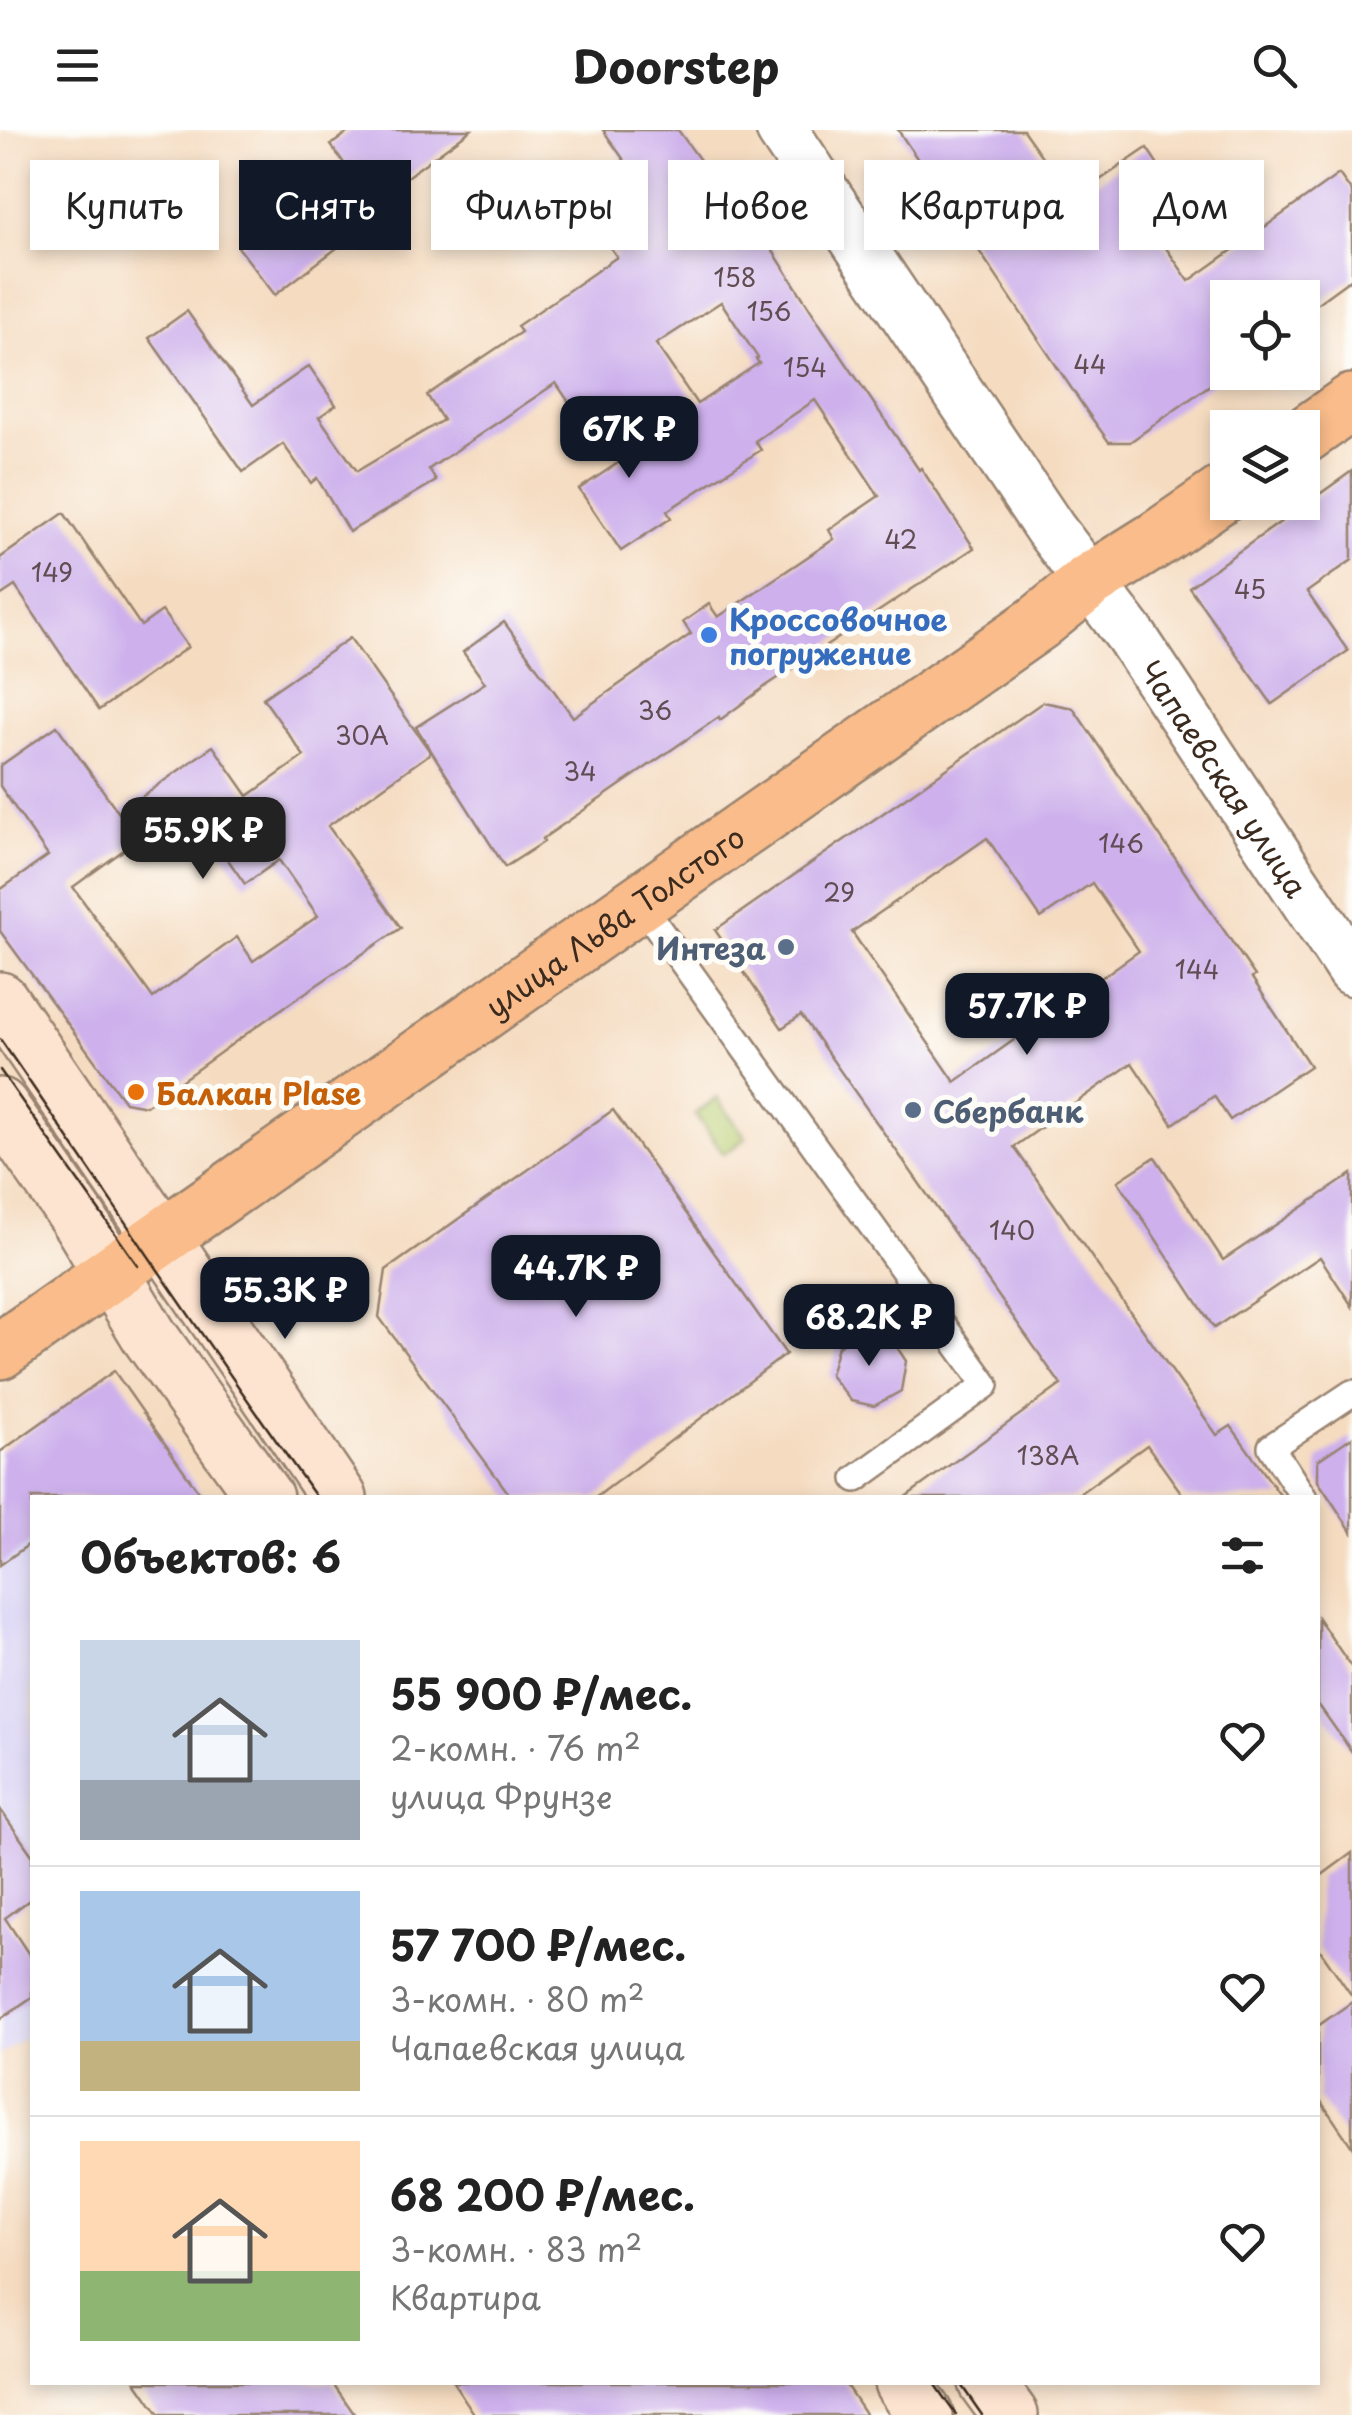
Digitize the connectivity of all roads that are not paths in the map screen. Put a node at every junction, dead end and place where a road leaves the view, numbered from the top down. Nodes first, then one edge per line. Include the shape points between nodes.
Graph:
1 (782, 130) edge
2 (1352, 402) edge
3 (1320, 424) edge
4 (1210, 503) edge
5 (1090, 581) junction
6 (640, 902) junction
7 (1352, 970) edge
8 (0, 1000) edge
9 (0, 1106) edge
10 (160, 1238) junction
11 (110, 1274) junction
12 (0, 1351) edge
13 (1352, 1393) edge
14 (856, 1479) dead end
15 (263, 1495) edge
16 (337, 1495) edge
17 (1302, 1495) edge
18 (904, 2385) edge
19 (988, 2385) edge
20 (925, 2415) edge
21 (1010, 2415) edge

1 - 5 street, Чапаевская улица
2 - 3 main road
4 - 5 main road, улица Льва Толстого
5 - 6 main road, улица Льва Толстого
5 - 7 street, Чапаевская улица
6 - 10 main road, улица Льва Толстого
6 - 14 lane via 986,1386
8 - 10 main road
9 - 11 main road
10 - 11 main road, улица Льва Толстого
10 - 16 main road
11 - 12 main road, улица Льва Толстого
11 - 15 main road
13 - 17 lane via 1271,1448
18 - 20 main road
19 - 21 main road

